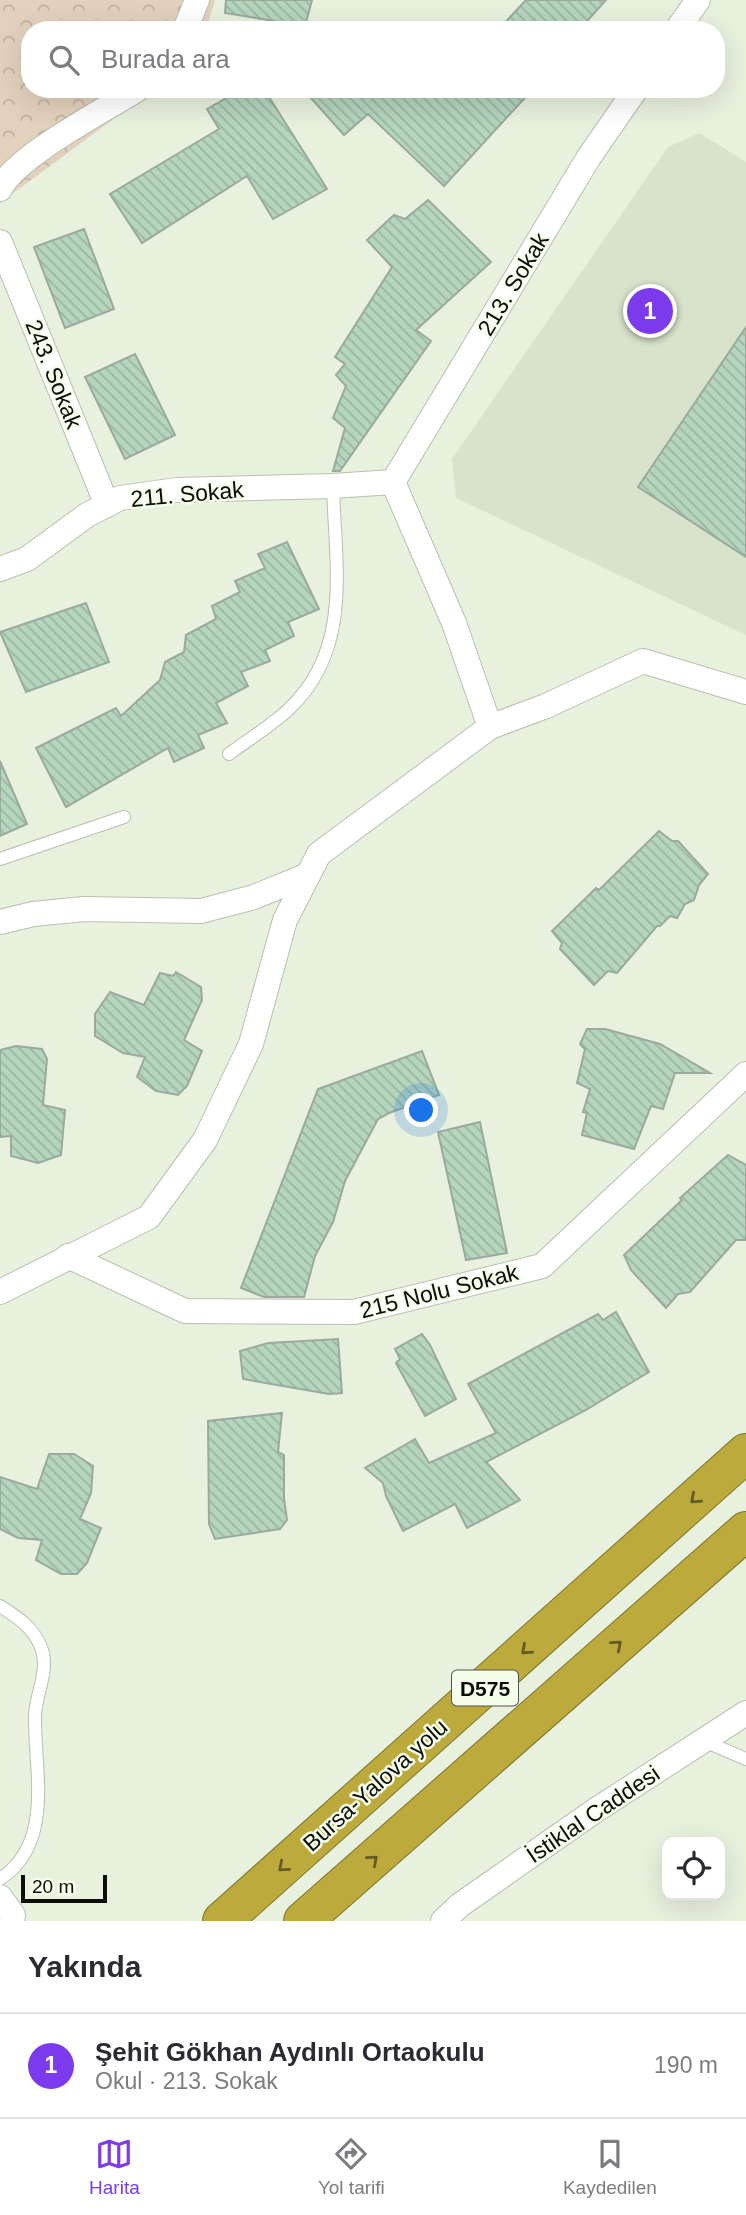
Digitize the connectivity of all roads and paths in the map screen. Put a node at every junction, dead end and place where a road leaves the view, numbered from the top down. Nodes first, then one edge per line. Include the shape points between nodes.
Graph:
1 (197, 0) edge
2 (698, 0) edge
3 (189, 21) edge
4 (683, 21) edge
5 (123, 98) edge
6 (630, 98) edge
7 (0, 189) edge
8 (0, 242) edge
9 (393, 482) junction
10 (332, 486) junction
11 (107, 505) junction
12 (0, 569) edge
13 (746, 692) edge
14 (490, 727) junction
15 (229, 754) dead end
16 (124, 817) dead end
17 (0, 859) edge
18 (308, 875) junction
19 (0, 922) edge
20 (746, 1074) edge
21 (68, 1256) junction
22 (0, 1292) edge
23 (746, 1453) edge
24 (746, 1531) edge
25 (0, 1606) edge
26 (746, 1713) edge
27 (703, 1741) junction
28 (746, 1759) edge
29 (0, 1879) edge
30 (0, 1897) edge
31 (12, 1921) edge
32 (222, 1921) edge
33 (303, 1921) edge
34 (443, 1921) edge

1 - 3 street
2 - 4 street
5 - 7 street via 35,152 5,178
6 - 9 street, 213. Sokak via 589,157
8 - 11 street, 243. Sokak
9 - 10 street, 211. Sokak
9 - 14 street via 454,623
10 - 11 street, 211. Sokak via 177,490 121,498
10 - 15 lane via 337,612 327,653 318,673 290,708
11 - 12 street, 211. Sokak via 27,559
13 - 14 street via 643,661
14 - 18 street via 319,854
16 - 17 lane
18 - 19 street via 254,897 201,911 85,909
18 - 21 street via 285,920 250,1044 205,1140 149,1217
20 - 21 street, 215 Nolu Sokak via 542,1266 354,1312 184,1311
21 - 22 street
23 -> 32 highway, Bursa-Yalova yolu / D575
33 -> 24 highway, D575
25 - 29 lane via 27,1625 45,1660 35,1713 36,1825 24,1855
26 - 27 street, İstiklal Caddesi
27 - 28 lane
27 - 34 street, İstiklal Caddesi via 596,1810
30 - 31 street via 13,1915

